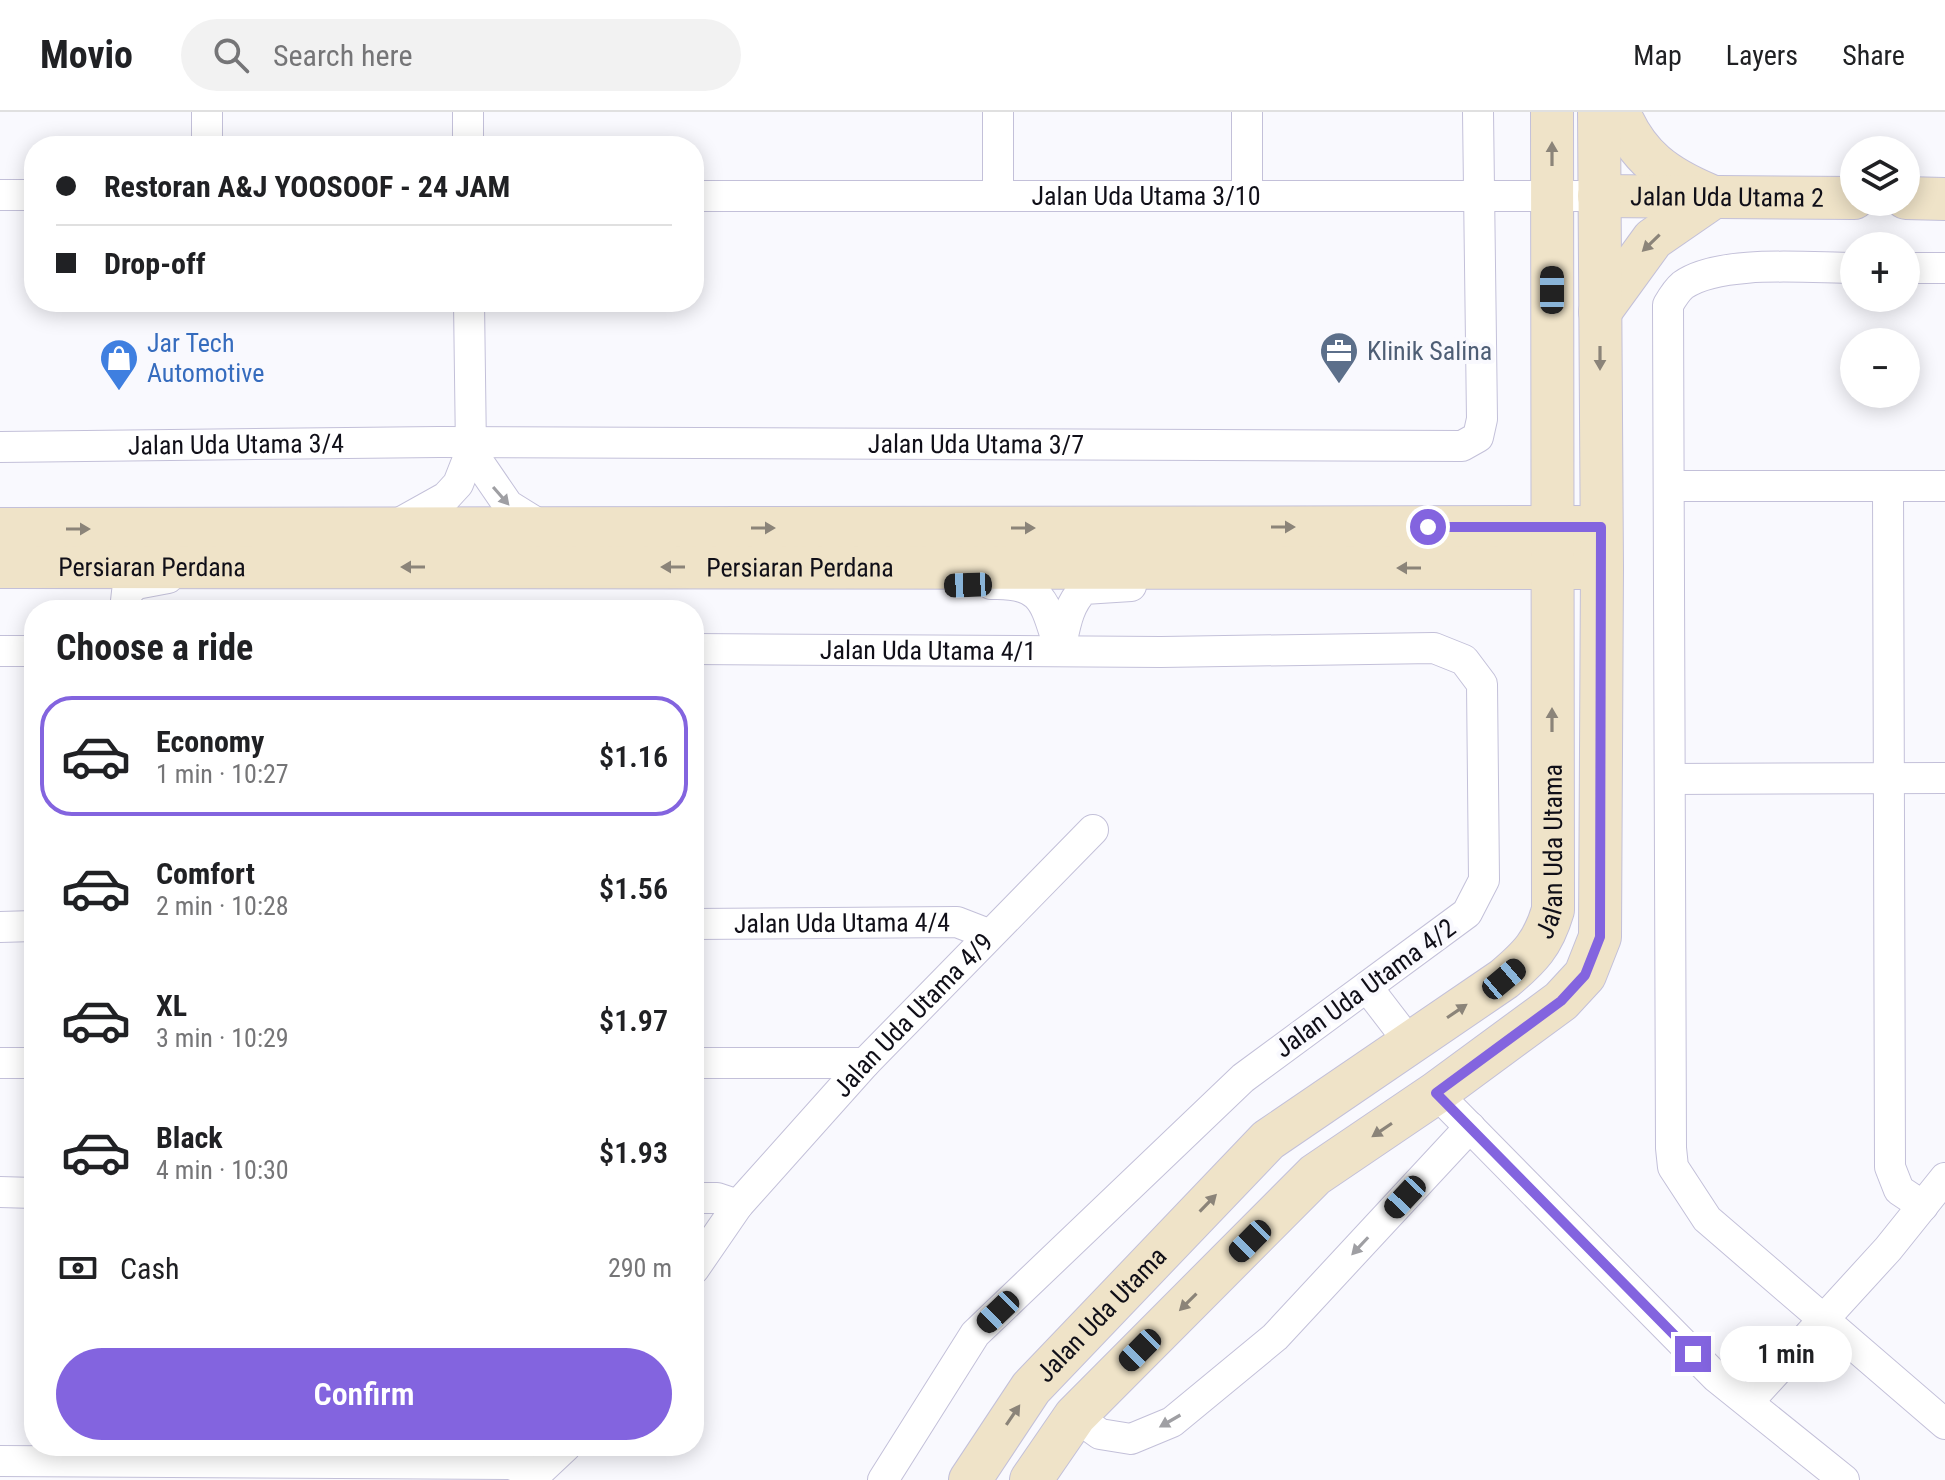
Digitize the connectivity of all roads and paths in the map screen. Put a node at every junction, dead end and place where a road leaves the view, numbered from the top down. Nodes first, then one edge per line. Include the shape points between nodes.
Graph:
1 (207, 112) edge
2 (468, 112) edge
3 (998, 112) edge
4 (1247, 112) edge
5 (1478, 112) edge
6 (1552, 112) edge
7 (1599, 112) edge
8 (1619, 112) edge
9 (207, 136) edge
10 (468, 136) edge
11 (0, 195) edge
12 (24, 195) edge
13 (704, 196) edge
14 (998, 196) junction
15 (1247, 196) junction
16 (1479, 196) junction
17 (1552, 196) junction
18 (1599, 196) junction
19 (1714, 197) junction
20 (1840, 198) edge
21 (1920, 198) edge
22 (1945, 199) edge
23 (1840, 268) edge
24 (1920, 268) edge
25 (1945, 268) edge
26 (469, 312) edge
27 (1600, 312) junction
28 (1552, 446) junction
29 (0, 447) edge
30 (471, 447) junction
31 (1669, 486) junction
32 (1888, 486) junction
33 (1945, 486) edge
34 (1491, 527) junction
35 (1552, 527) junction
36 (1601, 527) junction
37 (545, 528) junction
38 (0, 529) edge
39 (388, 529) junction
40 (0, 567) edge
41 (229, 567) junction
42 (845, 567) junction
43 (1252, 568) junction
44 (1487, 568) junction
45 (1552, 568) junction
46 (1602, 568) junction
47 (126, 600) edge
48 (704, 649) edge
49 (1060, 650) junction
50 (0, 651) edge
51 (24, 651) edge
52 (1161, 652) joint
53 (1552, 655) junction
54 (1889, 778) junction
55 (1945, 778) edge
56 (1670, 779) junction
57 (1093, 830) dead end
58 (704, 924) edge
59 (24, 926) edge
60 (0, 927) edge
61 (988, 934) junction
62 (1367, 987) junction
63 (1410, 1043) junction
64 (0, 1063) edge
65 (24, 1063) edge
66 (704, 1063) edge
67 (865, 1063) junction
68 (1436, 1093) junction
69 (1470, 1127) junction
70 (1945, 1178) edge
71 (0, 1192) edge
72 (24, 1193) edge
73 (704, 1198) edge
74 (738, 1205) junction
75 (1923, 1206) junction
76 (704, 1254) edge
77 (1824, 1319) junction
78 (1748, 1402) junction
79 (1075, 1416) junction
80 (1945, 1424) edge
81 (555, 1456) edge
82 (0, 1461) edge
83 (533, 1476) edge
84 (883, 1480) edge
85 (970, 1480) edge
86 (1031, 1480) edge
87 (1844, 1480) edge

1 - 9 street
2 - 10 street
3 - 14 street
4 - 15 street
5 - 16 street
17 -> 6 main road, Jalan Uda Utama
7 - 18 main road, Jalan Uda Utama
8 - 19 main road via 1640,151 1667,174
11 - 12 street
13 - 14 street, Jalan Uda Utama 3/10
14 - 15 street, Jalan Uda Utama 3/10
15 - 16 street, Jalan Uda Utama 3/10
16 - 17 street, Jalan Uda Utama 3/10
16 - 30 street, Jalan Uda Utama 3/7 via 1482,419 1478,437 1462,446
17 - 18 street, Jalan Uda Utama 3/10
17 - 28 main road, Jalan Uda Utama
18 - 19 main road, Jalan Uda Utama 2
18 - 27 main road, Jalan Uda Utama
19 - 20 main road, Jalan Uda Utama 2
19 -> 27 main road via 1653,239
21 - 22 main road
23 - 31 street via 1738,269 1707,273 1681,286 1668,305
24 - 25 street
26 - 30 street
27 -> 36 main road, Jalan Uda Utama
28 - 34 main road via 1539,482 1518,508
28 - 35 main road, Jalan Uda Utama
29 - 30 street, Jalan Uda Utama 3/4
30 -> 37 street via 508,505
30 - 39 street via 458,484 446,497
31 - 32 street
31 - 56 street
32 - 33 street
32 - 54 street
34 - 35 main road, Persiaran Perdana
37 -> 34 main road, Persiaran Perdana
35 - 36 main road, Persiaran Perdana
35 - 45 main road, Jalan Uda Utama
36 - 46 main road, Jalan Uda Utama
37 - 39 main road, Persiaran Perdana
38 -> 39 main road, Persiaran Perdana
40 - 41 main road, Persiaran Perdana
42 -> 41 main road, Persiaran Perdana
41 - 47 street via 136,584
42 - 43 main road, Persiaran Perdana
42 - 49 street via 885,585 1025,586 1041,601
44 -> 43 main road, Persiaran Perdana
43 - 49 street via 1188,584 1084,589 1074,599
44 - 45 main road, Persiaran Perdana
44 - 53 main road via 1518,594
45 - 46 main road, Persiaran Perdana
45 - 53 main road, Jalan Uda Utama
46 - 68 main road, Jalan Uda Utama via 1600,937 1585,975 1561,1001
48 - 49 street, Jalan Uda Utama 4/1
49 - 52 street, Jalan Uda Utama 4/1
50 - 51 street
52 - 62 street, Jalan Uda Utama 4/2 via 1434,648 1464,660 1482,684 1484,880 1467,913
63 -> 53 main road, Jalan Uda Utama via 1504,979 1532,955 1546,932 1553,910
54 - 55 street
54 - 56 street
54 - 75 street via 1890,1167 1899,1190
56 - 77 street via 1673,1167 1707,1219
57 - 61 street, Jalan Uda Utama 4/9
58 - 61 street, Jalan Uda Utama 4/4 via 957,922
59 - 60 street
61 - 67 street, Jalan Uda Utama 4/9
62 - 63 street
62 - 84 street, Jalan Uda Utama 4/2 via 1243,1078 975,1334
85 -> 63 main road, Jalan Uda Utama via 1031,1388 1268,1140
64 - 65 street
66 - 67 street
67 - 74 street, Jalan Uda Utama 4/9
68 - 69 street
68 -> 79 main road, Jalan Uda Utama via 1315,1175
69 - 78 street via 1716,1377
69 -> 79 street via 1275,1337 1172,1422 1131,1439 1100,1434
70 - 75 street
71 - 72 street
73 - 74 street
74 - 76 street, Jalan Uda Utama 4/9
75 - 77 street
77 - 78 street
77 - 80 street
78 - 87 street
79 - 86 main road, Jalan Uda Utama
81 - 83 street
82 - 83 street via 510,1464

